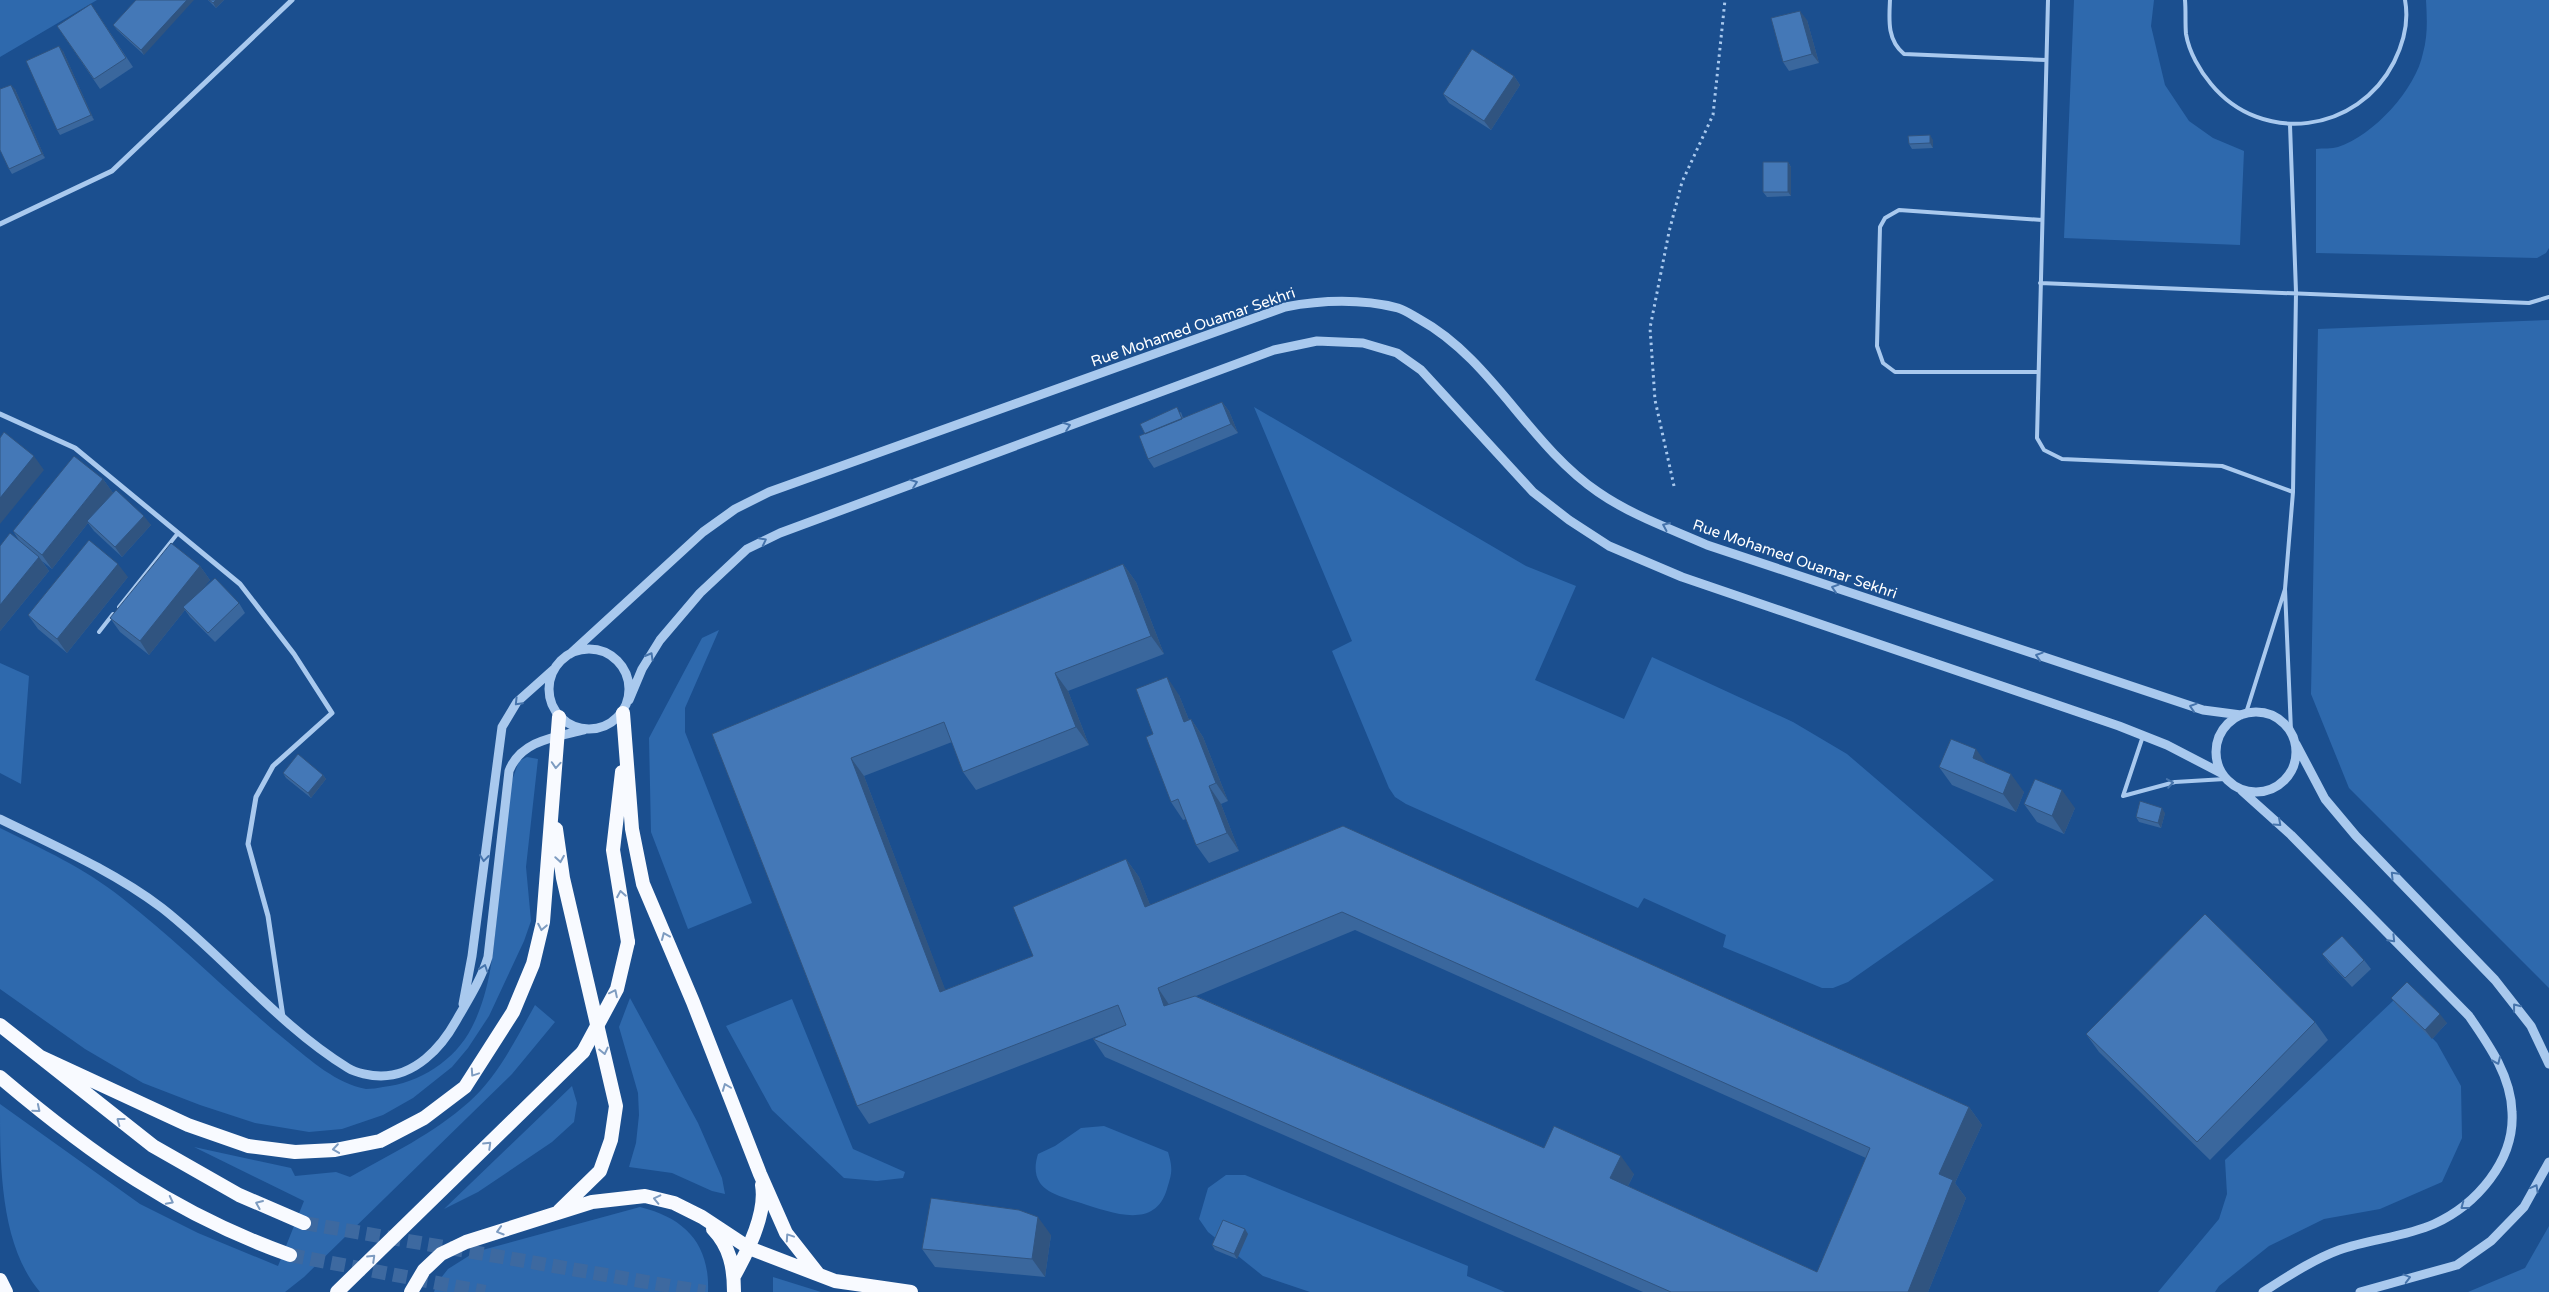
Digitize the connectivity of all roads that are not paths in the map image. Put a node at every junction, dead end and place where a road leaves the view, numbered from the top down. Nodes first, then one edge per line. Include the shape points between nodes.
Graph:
1 (292, 0) edge
2 (1890, 0) edge
3 (2048, 0) edge
4 (2185, 0) edge
5 (2405, 0) edge
6 (2046, 60) junction
7 (2290, 125) junction
8 (2042, 220) junction
9 (0, 224) edge
10 (2040, 283) junction
11 (2296, 292) junction
12 (2549, 297) edge
13 (2038, 372) junction
14 (0, 414) edge
15 (2293, 492) junction
16 (178, 533) junction
17 (2285, 588) junction
18 (99, 632) dead end
19 (570, 654) junction
20 (554, 669) junction
21 (626, 706) junction
22 (2243, 714) junction
23 (559, 716) junction
24 (584, 730) junction
25 (2291, 731) junction
26 (2143, 736) junction
27 (557, 737) junction
28 (624, 744) junction
29 (2296, 744) junction
30 (2224, 776) junction
31 (2242, 791) junction
32 (553, 811) junction
33 (0, 819) edge
34 (462, 1012) junction
35 (284, 1020) junction
36 (0, 1026) edge
37 (41, 1057) junction
38 (2549, 1064) edge
39 (0, 1077) edge
40 (2549, 1162) edge
41 (760, 1174) junction
42 (558, 1213) junction
43 (702, 1217) junction
44 (304, 1223) tunnel mouth
45 (749, 1248) junction
46 (290, 1256) tunnel mouth
47 (819, 1275) junction
48 (734, 1276) junction
49 (0, 1280) edge
50 (872, 1290) edge
51 (6, 1292) edge
52 (337, 1292) edge
53 (412, 1292) edge
54 (734, 1292) edge
55 (912, 1292) edge
56 (2263, 1292) edge
57 (2360, 1292) edge

1 - 9 street via 112,171
2 - 6 lane via 1889,28 1897,48 1904,54
3 - 6 lane
4 - 7 lane via 2186,36 2199,70 2223,98 2254,117
5 - 7 lane via 2407,11 2402,47 2385,79 2359,105 2326,121
6 - 8 lane
7 - 11 lane
8 - 10 lane
8 - 13 lane via 1899,210 1885,218 1880,227 1877,346 1883,363 1895,372
10 - 11 lane
10 - 13 lane
11 - 12 lane via 2529,303
11 - 15 lane
13 - 15 lane via 2037,438 2044,450 2050,453 2062,458 2222,466
14 - 16 street via 75,448
15 - 17 lane
16 - 18 lane
16 - 35 street via 240,584 294,654 332,712 273,766 256,796 248,844 268,916
17 - 22 lane
17 - 25 lane
19 - 20 street
19 - 21 street via 596,649 620,662 630,686
22 -> 19 street, Rue Mohamed Ouamar Sekhri via 2203,710 1707,545 1598,492 1551,450 1468,358 1436,329 1400,308 1319,300 1286,307 769,492 735,509 703,532
20 - 23 street via 549,694
20 -> 34 street via 517,702 502,727
21 - 24 street via 606,726
21 -> 26 street via 642,669 660,640 700,593 747,549 780,533 1265,353 1317,340 1363,343 1397,353 1422,370 1534,492 1609,546 1682,577
21 - 28 highway
22 - 25 street via 2259,712 2272,715
22 - 30 street via 2231,721 2218,740 2216,751
23 - 24 street
23 - 27 highway
24 - 27 street
25 - 29 street
26 - 30 street
26 -> 30 lane via 2123,796 2175,782
27 -> 32 highway
34 -> 27 street via 482,976 488,957 509,770 524,749
41 -> 28 highway via 643,884 632,829
52 -> 28 highway, bridge via 583,1052 617,989 628,942 613,850
29 - 31 street via 2294,768 2287,778 2266,792
38 -> 29 street via 2531,1026 2495,980 2356,836 2325,799
30 - 31 street
31 -> 56 street via 2291,835 2469,1016 2492,1048 2505,1078 2512,1112 2508,1144 2490,1180 2466,1207 2433,1225 2339,1250 2301,1268
32 -> 37 highway via 543,922 533,964 513,1012 465,1087 424,1118 380,1141 335,1150 295,1152 248,1146 188,1125
32 -> 42 highway via 563,878 616,1106 611,1140 600,1171
33 - 35 street via 126,883 196,938
34 - 35 street via 446,1039 433,1053 400,1073 381,1076 349,1069
36 - 37 highway
44 -> 37 highway via 239,1195 153,1146
39 -> 46 highway via 104,1160 161,1197
57 -> 40 street via 2457,1265 2484,1246 2524,1207
41 - 45 highway via 764,1198
47 -> 41 highway via 786,1234
43 -> 42 highway via 674,1203 645,1196 592,1202
42 -> 53 highway via 490,1234 441,1254 424,1270
43 - 45 highway
43 - 48 highway via 729,1251
45 - 47 highway
45 - 48 highway
47 - 50 highway
48 - 54 highway
49 - 51 highway
50 - 55 highway

